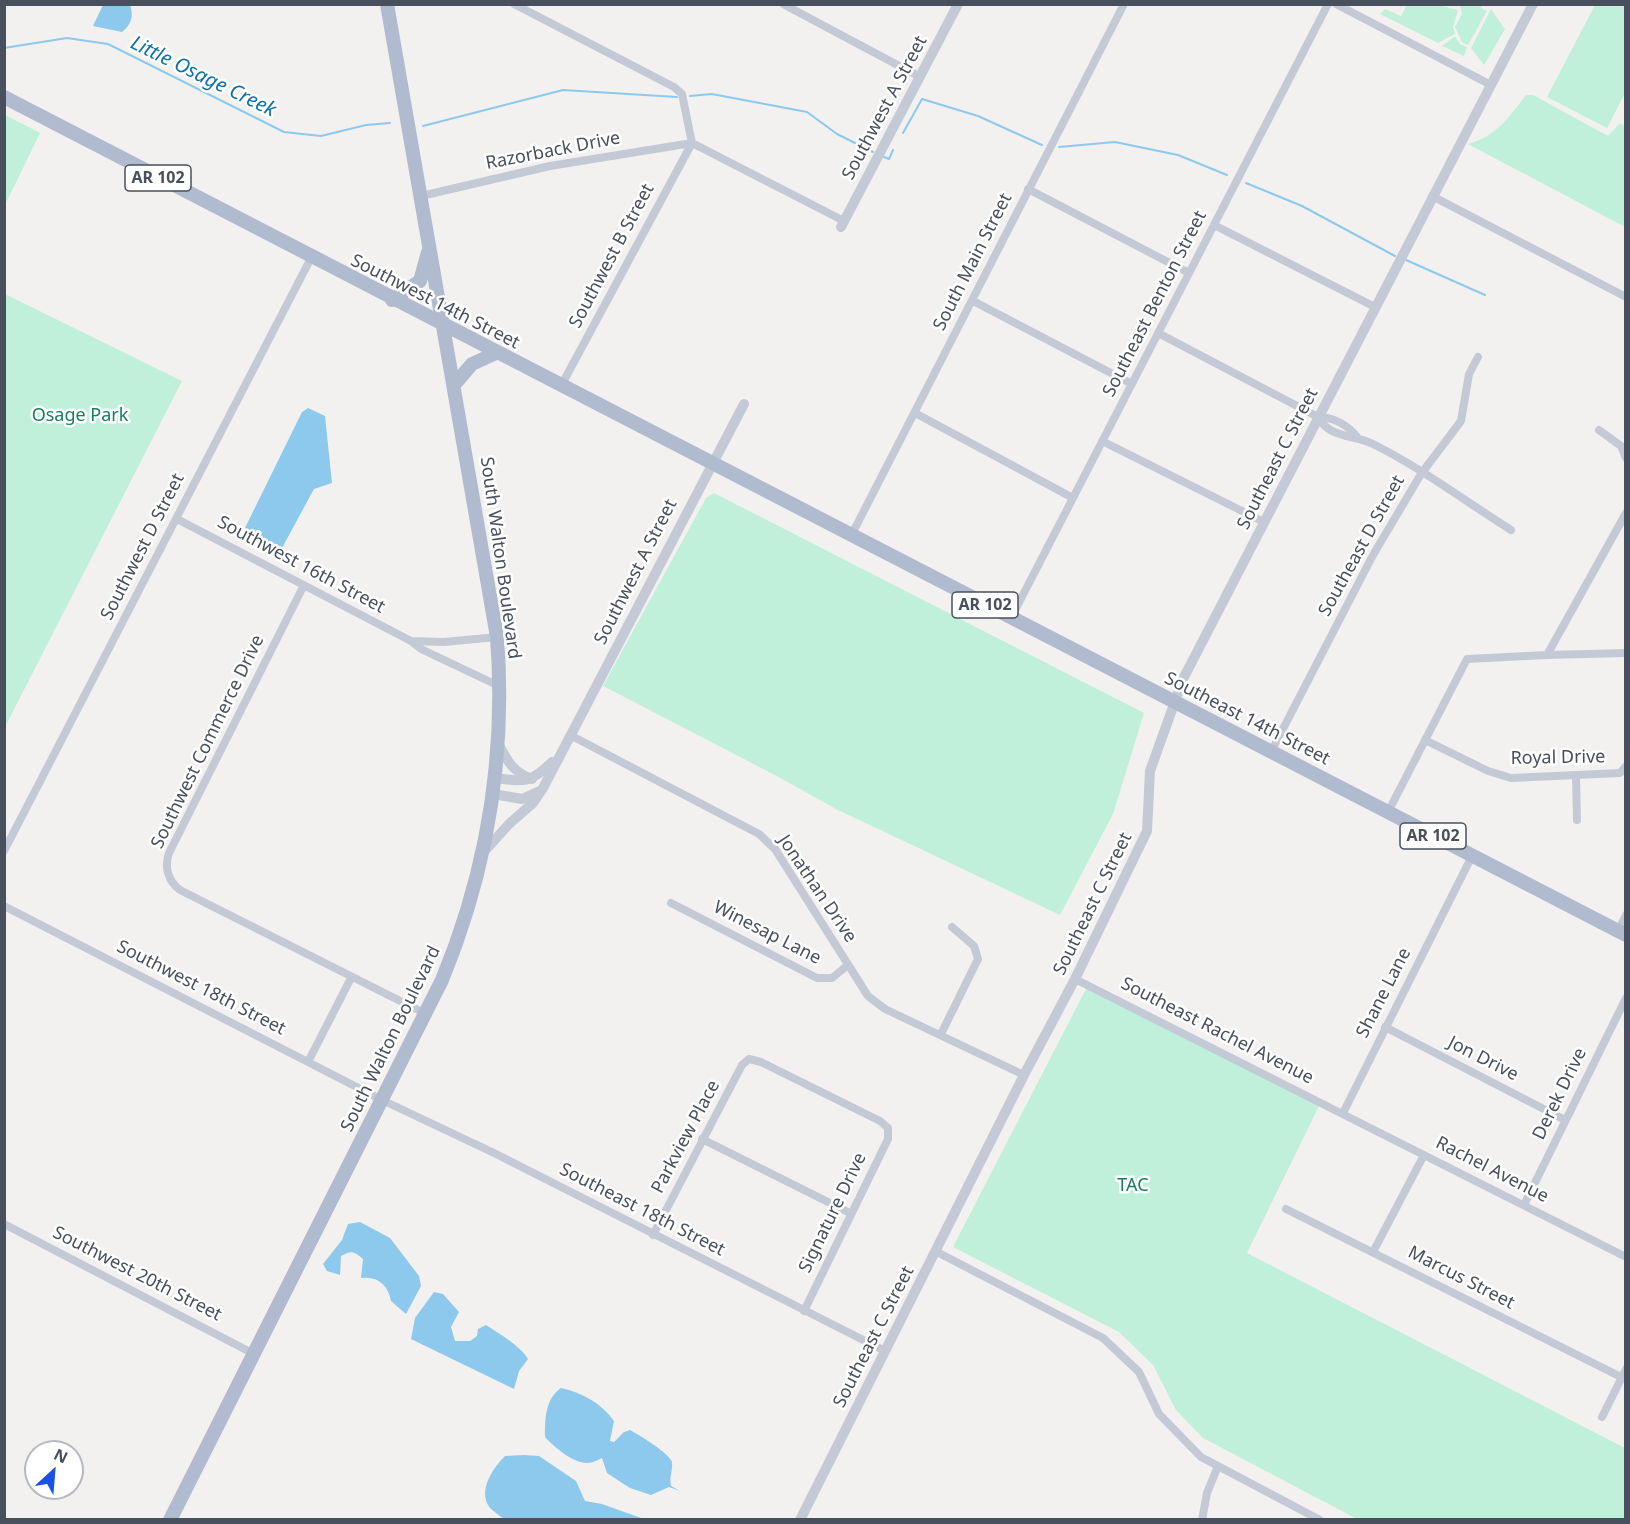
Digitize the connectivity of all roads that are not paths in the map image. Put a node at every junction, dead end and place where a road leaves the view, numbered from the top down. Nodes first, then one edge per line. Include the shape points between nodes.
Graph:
1 (387, 4) edge
2 (514, 4) edge
3 (783, 4) edge
4 (958, 4) edge
5 (1124, 4) edge
6 (1328, 4) edge
7 (1336, 4) edge
8 (1533, 4) edge
9 (920, 77) junction
10 (1491, 85) junction
11 (4, 97) edge
12 (692, 142) junction
13 (1028, 189) junction
14 (421, 196) junction
15 (1432, 196) junction
16 (843, 224) joint
17 (1214, 225) junction
18 (429, 244) junction
19 (311, 258) junction
20 (1189, 273) junction
21 (1626, 297) edge
22 (392, 300) junction
23 (972, 301) junction
24 (1375, 307) junction
25 (444, 326) junction
26 (1158, 333) junction
27 (496, 353) junction
28 (1479, 357) dead end
29 (1132, 384) junction
30 (454, 386) junction
31 (561, 386) junction
32 (744, 404) dead end
33 (915, 413) junction
34 (1318, 417) junction
35 (1599, 430) dead end
36 (1102, 441) junction
37 (1626, 458) edge
38 (711, 463) junction
39 (1421, 474) junction
40 (1073, 498) junction
41 (1626, 513) edge
42 (177, 519) junction
43 (1264, 522) junction
44 (1511, 530) dead end
45 (851, 536) junction
46 (304, 585) junction
47 (1011, 618) junction
48 (497, 637) junction
49 (411, 641) junction
50 (1626, 653) edge
51 (1547, 655) junction
52 (499, 686) junction
53 (1176, 702) junction
54 (570, 735) junction
55 (1425, 740) junction
56 (498, 743) junction
57 (1271, 752) junction
58 (559, 756) junction
59 (1626, 766) edge
60 (1576, 777) junction
61 (495, 778) junction
62 (533, 779) junction
63 (542, 790) junction
64 (493, 794) junction
65 (1388, 812) junction
66 (1577, 820) dead end
67 (4, 851) edge
68 (482, 855) junction
69 (1472, 856) junction
70 (671, 903) dead end
71 (4, 906) edge
72 (1626, 915) edge
73 (952, 927) dead end
74 (1622, 933) edge
75 (848, 965) junction
76 (351, 978) junction
77 (1075, 979) junction
78 (1626, 998) edge
79 (426, 1014) junction
80 (1385, 1027) junction
81 (940, 1034) junction
82 (308, 1062) junction
83 (1024, 1075) junction
84 (382, 1100) junction
85 (1343, 1113) junction
86 (1566, 1120) junction
87 (888, 1128) joint
88 (702, 1139) junction
89 (1424, 1155) junction
90 (1524, 1205) junction
91 (1286, 1209) dead end
92 (850, 1213) junction
93 (4, 1224) edge
94 (653, 1235) junction
95 (935, 1251) junction
96 (1373, 1252) junction
97 (1626, 1257) edge
98 (804, 1311) junction
99 (885, 1351) junction
100 (254, 1354) junction
101 (1623, 1373) edge
102 (1602, 1417) dead end
103 (1218, 1466) junction
104 (1316, 1519) edge
105 (170, 1520) edge
106 (800, 1520) edge
107 (1202, 1520) edge

1 - 14 main road, South Walton Boulevard
2 - 12 street via 674,87 682,94
3 - 9 street
4 - 9 street, Southwest A Street
5 - 13 street, South Main Street
6 - 17 street, Southeast Benton Street
7 - 10 street
8 - 10 street, Southeast C Street
9 - 16 street, Southwest A Street
10 - 15 street, Southeast C Street
11 - 19 main road, Southwest 14th Street / AR 102
12 - 14 street, Razorback Drive via 550,166
12 - 16 street
12 - 31 street, Southwest B Street
13 - 20 street
13 - 23 street, South Main Street
14 - 18 main road, South Walton Boulevard
15 - 21 street
15 - 24 street, Southeast C Street
17 - 20 street, Southeast Benton Street
17 - 24 street
18 - 22 main road via 420,281
18 - 25 main road, South Walton Boulevard
19 - 22 main road, Southwest 14th Street / AR 102
19 - 42 street, Southwest D Street
20 - 26 street, Southeast Benton Street
22 - 25 main road, Southwest 14th Street / AR 102
23 - 29 street
23 - 33 street, South Main Street
24 - 34 street, Southeast C Street
25 - 27 main road, Southwest 14th Street / AR 102
25 - 30 main road, South Walton Boulevard
26 - 29 street, Southeast Benton Street
26 - 34 street
27 - 30 main road via 472,364
27 - 31 main road, Southwest 14th Street / AR 102
28 - 39 street, Southeast D Street via 1469,374 1461,421
29 - 36 street, Southeast Benton Street
30 - 48 main road, South Walton Boulevard
31 - 38 main road, Southwest 14th Street / AR 102
32 - 38 street, Southwest A Street
33 - 40 street
33 - 45 street, South Main Street
34 - 39 street via 1328,417 1351,429
34 - 43 street, Southeast C Street
35 - 37 street via 1621,446
36 - 40 street, Southeast Benton Street
36 - 43 street
38 - 45 main road, Southwest 14th Street / AR 102
38 - 54 street, Southwest A Street
39 - 44 street
39 - 57 street, Southeast D Street via 1372,555
40 - 47 street, Southeast Benton Street
41 - 51 street
42 - 46 street, Southwest 16th Street
42 - 67 street, Southwest D Street
43 - 53 street, Southeast C Street via 1183,679
45 - 47 main road, Southeast 14th Street / AR 102
46 - 49 street, Southwest 16th Street
46 - 76 street, Southwest Commerce Drive via 169,853 167,867 170,879 180,890
47 - 53 main road, Southeast 14th Street / AR 102
48 - 49 street, Southwest 16th Street
48 - 52 main road, South Walton Boulevard
49 - 52 street, Southwest 16th Street
50 - 51 street
51 - 55 street via 1467,659
52 - 56 main road, South Walton Boulevard
53 - 57 main road, Southeast 14th Street / AR 102
53 - 77 street, Southeast C Street via 1150,771 1147,831
54 - 58 street, Southwest A Street
54 - 75 street, Jonathan Drive via 759,834 775,849
55 - 60 street, Royal Drive via 1511,778
55 - 65 street
56 - 61 main road, South Walton Boulevard
56 - 62 street via 507,763
57 - 65 main road, Southeast 14th Street / AR 102
58 - 62 street, Southwest A Street
58 - 63 street, Southwest A Street
59 - 60 street, Royal Drive via 1620,773
60 - 66 street
61 - 62 street via 524,782
61 - 64 main road, South Walton Boulevard
63 - 64 street via 522,798
63 - 68 street, Southwest A Street
64 - 68 main road, South Walton Boulevard
65 - 69 main road, Southeast 14th Street / AR 102
68 - 79 main road, South Walton Boulevard via 456,945
69 - 74 main road, Southeast 14th Street / AR 102
69 - 80 street, Shane Lane
70 - 75 street, Winesap Lane via 817,978 832,978
71 - 82 street, Southwest 18th Street
72 - 74 street
73 - 81 street via 974,946 978,959
75 - 81 street, Jonathan Drive via 868,996 885,1009
76 - 79 street, Southwest Commerce Drive
76 - 82 street
77 - 83 street, Southeast C Street
77 - 85 street, Southeast Rachel Avenue
78 - 86 street, Derek Drive
79 - 84 main road, South Walton Boulevard
80 - 85 street, Shane Lane
80 - 86 street, Jon Drive
81 - 83 street, Jonathan Drive
82 - 84 street, Southwest 18th Street
83 - 95 street, Southeast C Street
84 - 94 street, Southeast 18th Street
84 - 100 main road, South Walton Boulevard
85 - 89 street, Rachel Avenue
86 - 90 street, Derek Drive
87 - 88 street, Parkview Place via 748,1059
87 - 92 street, Signature Drive via 888,1138
88 - 92 street
88 - 94 street, Parkview Place
89 - 90 street, Rachel Avenue
89 - 96 street
90 - 97 street, Rachel Avenue
91 - 96 street, Marcus Street
92 - 98 street, Signature Drive
93 - 100 street, Southwest 20th Street
94 - 98 street, Southeast 18th Street
95 - 99 street, Southeast C Street
95 - 103 street via 1103,1338 1139,1372 1159,1414 1185,1443
96 - 101 street, Marcus Street
98 - 99 street, Southeast 18th Street
99 - 106 street, Southeast C Street
100 - 105 main road, South Walton Boulevard
101 - 102 street
103 - 104 street
103 - 107 street

